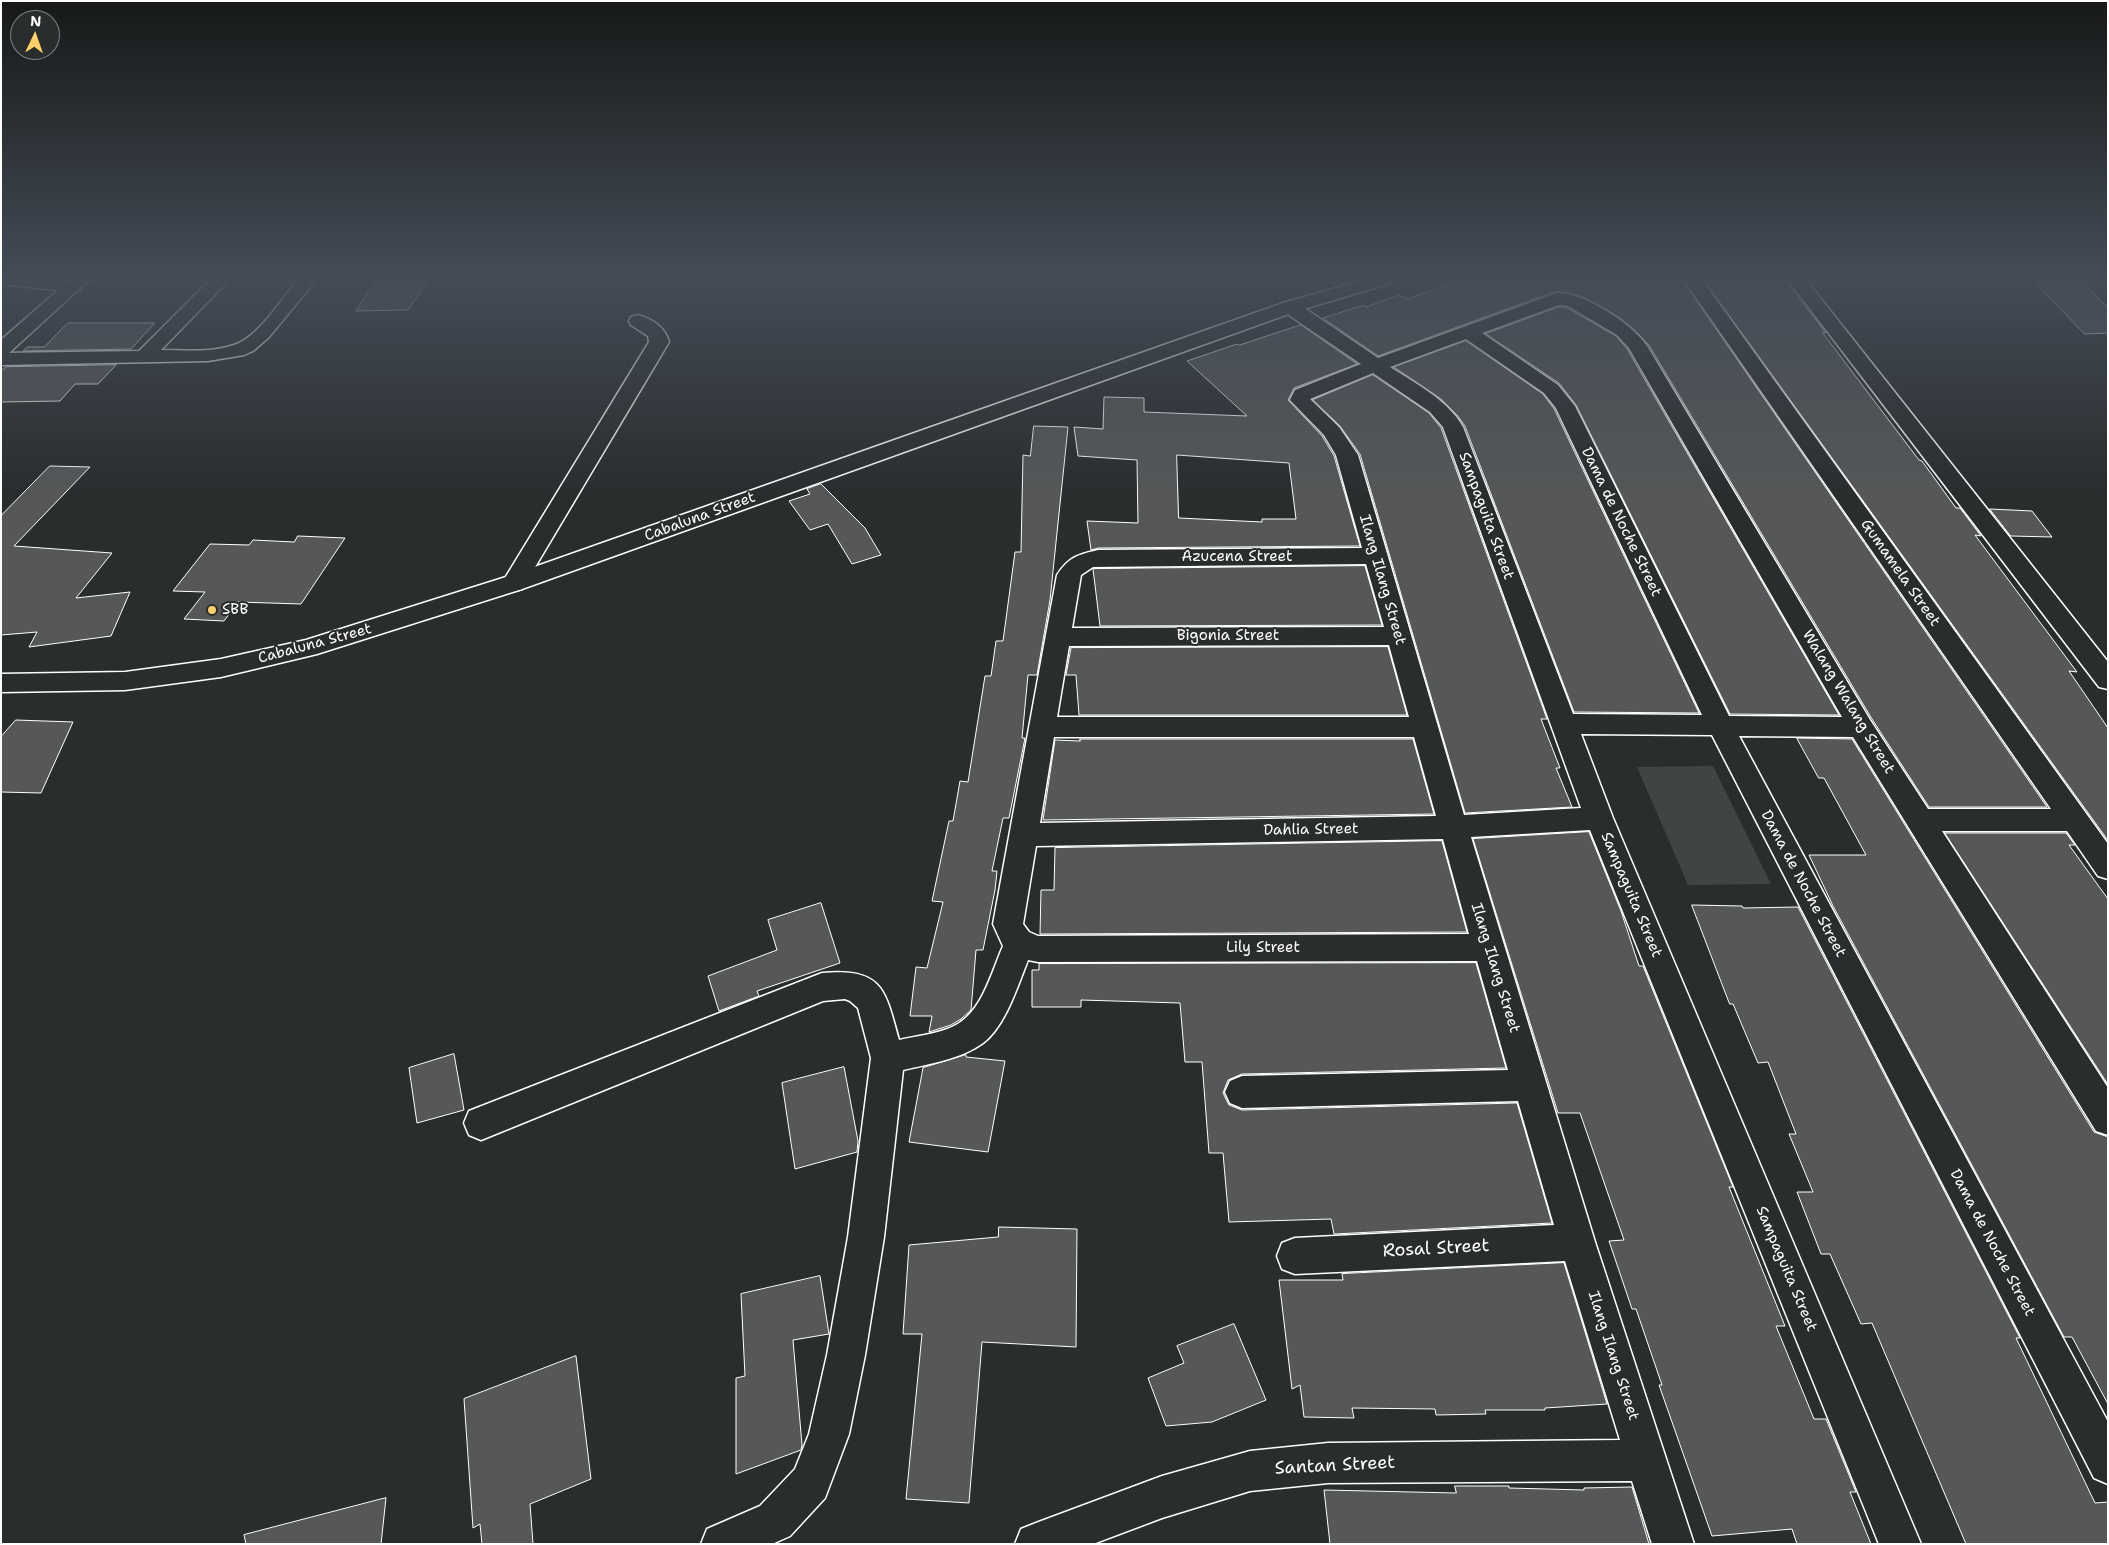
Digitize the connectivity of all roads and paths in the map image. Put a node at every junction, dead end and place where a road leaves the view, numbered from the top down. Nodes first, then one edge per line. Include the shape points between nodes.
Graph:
1 (148, 352) edge
2 (223, 352) edge
3 (653, 352) edge
4 (1163, 352) edge
5 (1355, 352) edge
6 (1412, 352) edge
7 (1497, 352) edge
8 (1640, 352) edge
9 (1744, 352) edge
10 (1853, 352) edge
11 (144, 356) junction
12 (1, 359) edge
13 (1374, 365) junction
14 (1376, 556) junction
15 (514, 583) junction
16 (1398, 636) junction
17 (1058, 637) junction
18 (2108, 680) edge
19 (1, 683) edge
20 (1564, 724) junction
21 (1721, 726) junction
22 (1042, 727) junction
23 (1861, 727) junction
24 (1425, 728) junction
25 (1599, 818) junction
26 (1920, 820) junction
27 (2075, 820) junction
28 (1452, 827) junction
29 (1023, 835) junction
30 (2105, 859) edge
31 (1028, 946) junction
32 (1488, 946) junction
33 (888, 1058) junction
34 (1531, 1086) junction
35 (1242, 1092) dead end
36 (2108, 1119) edge
37 (482, 1123) dead end
38 (1577, 1242) junction
39 (1295, 1256) dead end
40 (1646, 1460) junction
41 (2108, 1464) edge
42 (722, 1544) edge
43 (1036, 1544) edge
44 (1673, 1544) edge
45 (1900, 1544) edge

1 - 11 street
2 - 11 street
3 - 15 street
4 - 15 street, Cabaluna Street
5 - 13 street, Sampaguita Street
6 - 13 street
7 - 21 street, Dama de Noche Street via 1559,397
8 - 23 street, Walang Walang Street
9 - 27 street, Gumamela Street
10 - 18 street
11 - 12 street
13 - 14 street, Ilang Ilang Street via 1302,394 1300,400 1340,439
13 - 20 street, Sampaguita Street via 1437,408 1453,427
14 - 16 street, Ilang Ilang Street
14 - 17 street, Azucena Street via 1098,558 1081,561 1069,575
15 - 19 street, Cabaluna Street via 308,648 221,668 125,681
16 - 17 street, Bigonia Street
16 - 24 street, Ilang Ilang Street
17 - 22 street, Azucena Street
20 - 21 street
20 - 25 street, Sampaguita Street
21 - 23 street
21 - 41 street, Dama de Noche Street
22 - 24 street
22 - 29 street, Azucena Street
23 - 26 street, Walang Walang Street
24 - 28 street, Ilang Ilang Street
25 - 28 street, Dahlia Street
25 - 45 street, Sampaguita Street
26 - 27 street
26 - 36 street, Walang Walang Street
27 - 30 street, Gumamela Street
28 - 29 street, Dahlia Street
28 - 32 street, Ilang Ilang Street
29 - 31 street, Azucena Street via 1008,924 1011,934
31 - 32 street, Lily Street
31 - 33 street via 988,1016 973,1033
32 - 34 street, Ilang Ilang Street
33 - 37 street via 872,1000 860,989 845,984 822,987
33 - 42 street via 866,1237 829,1434 810,1483 775,1521
34 - 35 street
34 - 38 street, Ilang Ilang Street
38 - 39 street, Rosal Street
38 - 40 street, Ilang Ilang Street
40 - 43 street, Santan Street via 1328,1463 1250,1471 1162,1497
40 - 44 street, Ilang Ilang Street

